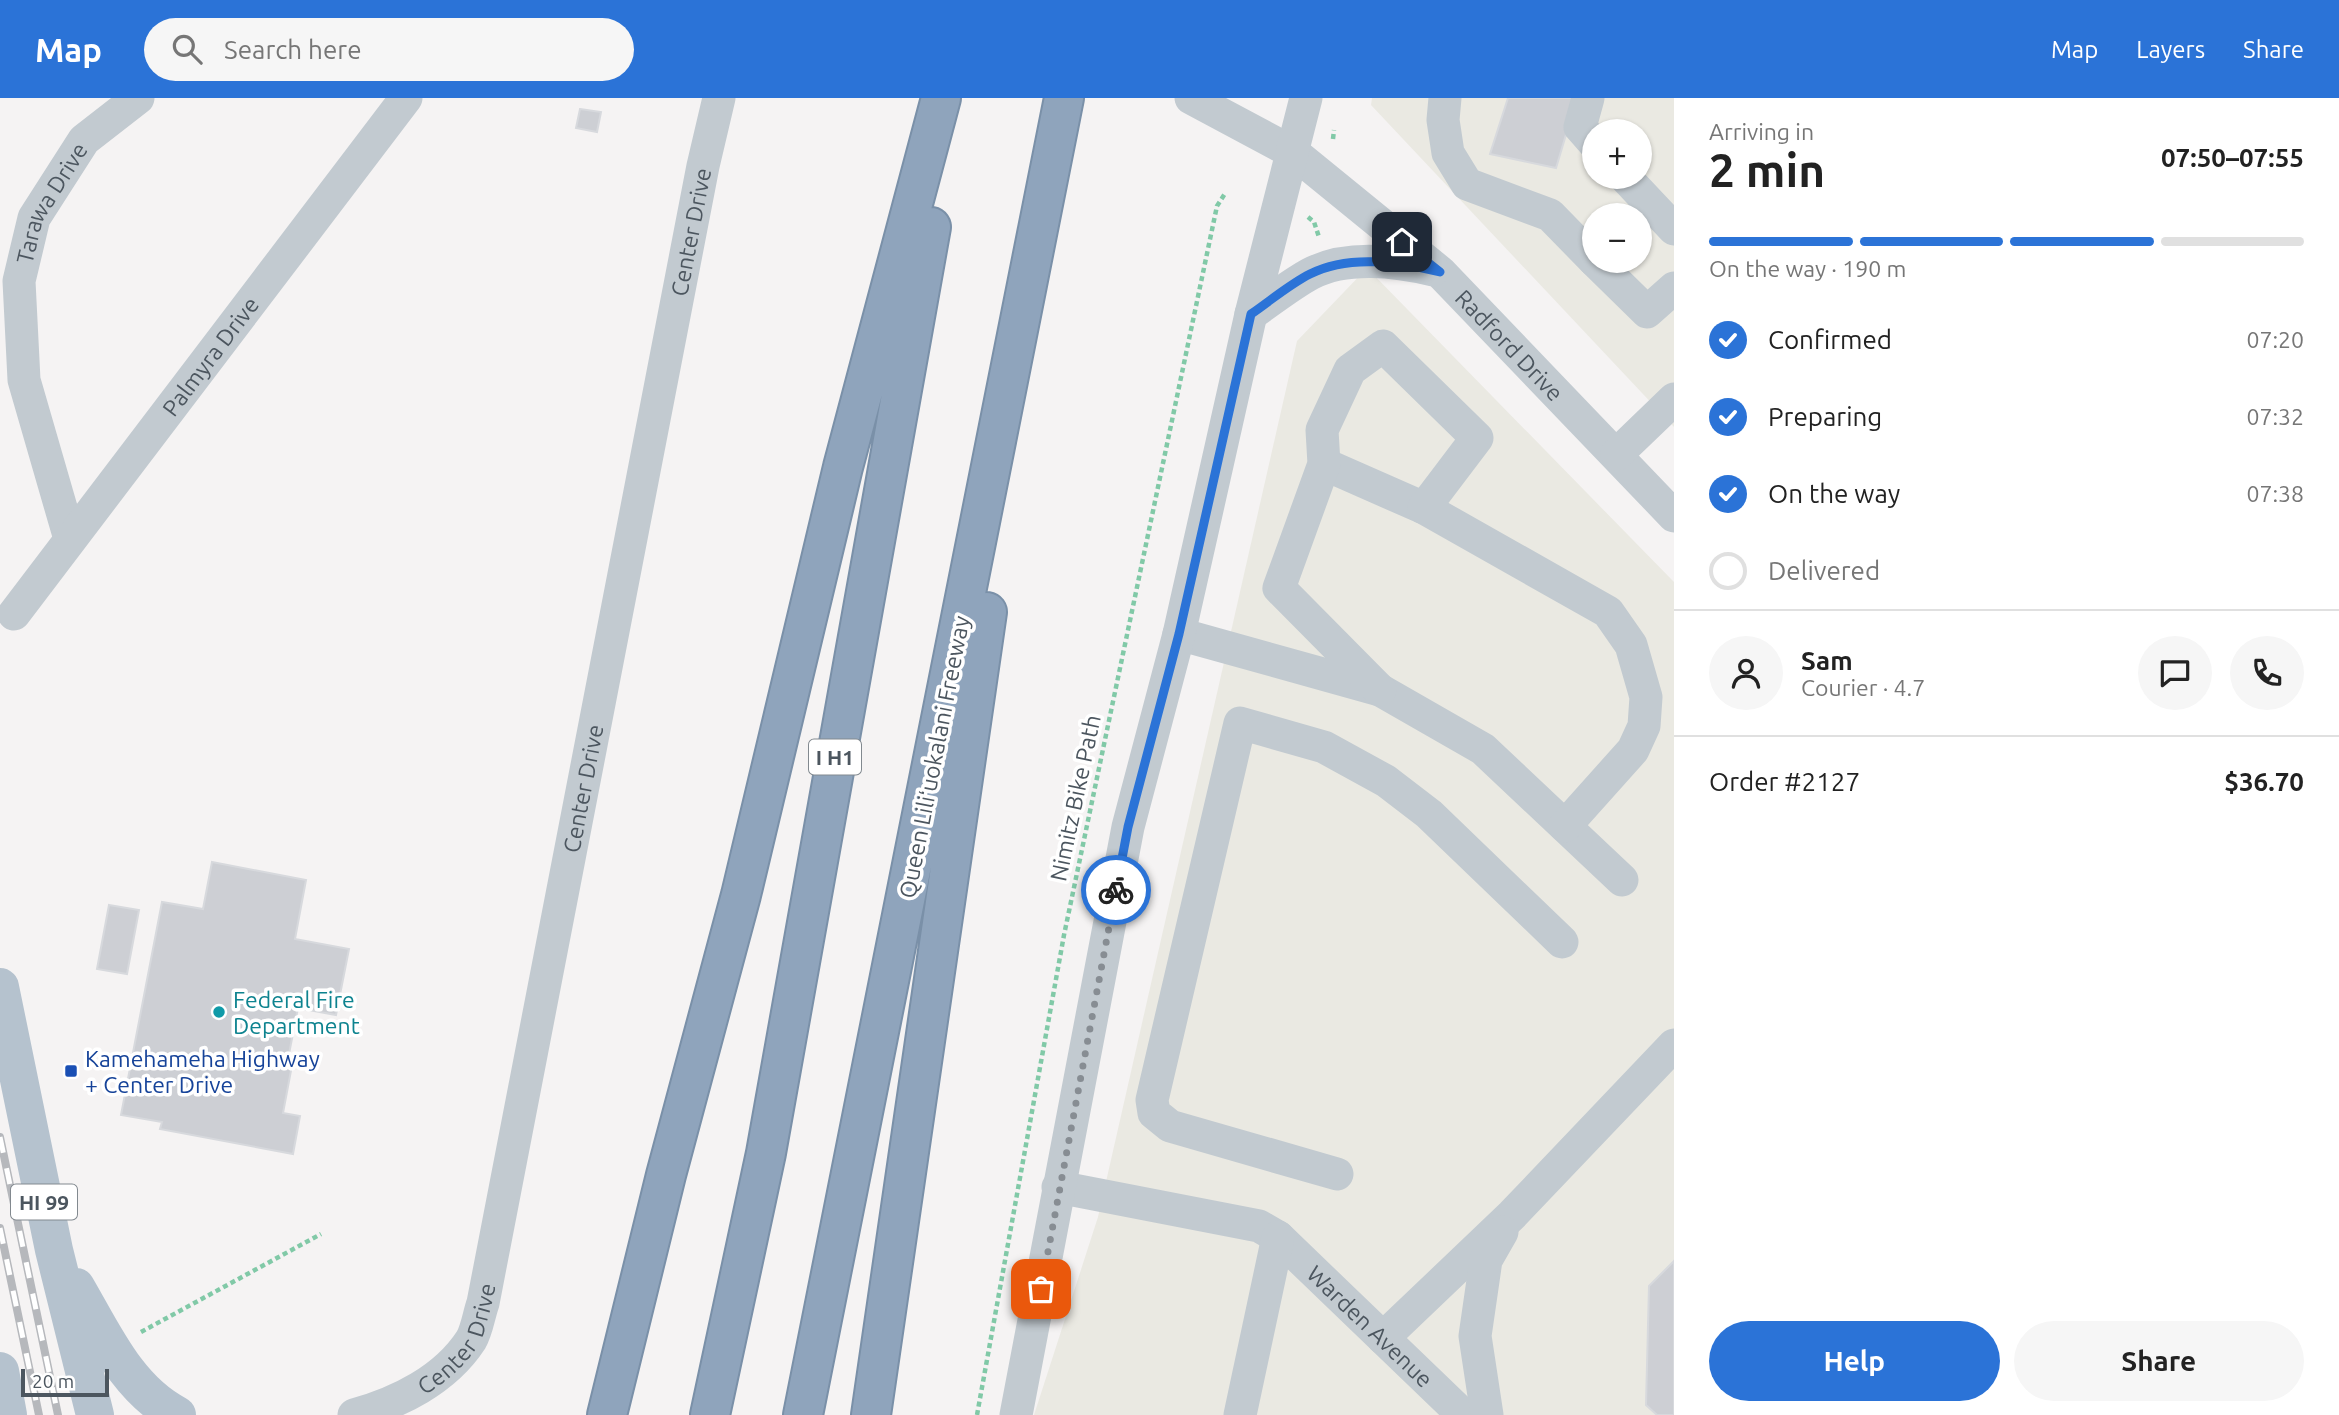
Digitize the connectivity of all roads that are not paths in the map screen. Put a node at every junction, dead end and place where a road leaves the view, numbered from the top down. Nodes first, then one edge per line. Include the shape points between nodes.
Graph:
1 (138, 98) edge
2 (406, 98) edge
3 (719, 98) edge
4 (941, 98) edge
5 (954, 98) edge
6 (1064, 98) edge
7 (1191, 98) edge
8 (1306, 98) edge
9 (1446, 98) edge
10 (1588, 98) edge
11 (1582, 119) edge
12 (1056, 142) junction
13 (1294, 153) junction
14 (1636, 189) edge
15 (1674, 229) edge
16 (1582, 247) edge
17 (1440, 272) junction
18 (1608, 273) edge
19 (1674, 288) edge
20 (1251, 314) junction
21 (1674, 400) edge
22 (1616, 454) junction
23 (1324, 464) junction
24 (1424, 508) junction
25 (1672, 517) edge
26 (69, 539) junction
27 (14, 614) dead end
28 (1179, 634) junction
29 (1380, 690) junction
30 (1565, 826) junction
31 (1622, 880) dead end
32 (1562, 942) dead end
33 (0, 987) edge
34 (1674, 1045) edge
35 (1337, 1174) dead end
36 (1058, 1187) junction
37 (1512, 1215) junction
38 (1278, 1237) junction
39 (54, 1250) junction
40 (1383, 1338) junction
41 (0, 1371) edge
42 (374, 1413) edge
43 (8, 1415) edge
44 (95, 1415) edge
45 (177, 1415) edge
46 (607, 1415) edge
47 (710, 1415) edge
48 (803, 1415) edge
49 (871, 1415) edge
50 (1016, 1415) edge
51 (1240, 1415) edge
52 (1463, 1415) edge
53 (1487, 1415) edge

1 - 26 street, Tarawa Drive via 83,140 34,218 19,281 24,380
2 - 26 street, Palmyra Drive
3 - 42 street, Center Drive via 482,1303 471,1339 434,1379
4 - 46 highway via 843,467 741,895
5 - 47 highway, I H1 via 766,1153
6 - 12 highway, Queen Liliʻuokalani Freeway
7 - 13 street, Radford Drive
8 - 13 street
9 - 16 street via 1443,120 1448,153 1467,184 1550,215
10 - 11 street
12 - 48 highway, Queen Liliʻuokalani Freeway
12 - 49 highway
13 - 17 street, Radford Drive
13 - 20 street
14 - 15 street
17 - 20 street via 1396,261 1336,267 1312,273
17 - 22 street, Radford Drive
18 - 19 street via 1647,312
20 - 28 street
21 - 22 street
22 - 25 street, Radford Drive
23 - 24 street
23 - 24 street via 1322,430 1350,370 1383,346 1477,438
23 - 29 street via 1279,589
24 - 30 street via 1608,612 1631,645 1646,697 1644,726 1633,750
26 - 27 street, Palmyra Drive
28 - 29 street
28 - 36 street via 1128,827
29 - 30 street via 1483,749
30 - 31 street
32 - 35 street via 1429,814 1386,781 1324,747 1240,723 1152,1100 1154,1113 1170,1126
33 - 39 main road, HI 99
34 - 37 street
36 - 38 street via 1259,1226
36 - 50 street
37 - 40 street
37 - 53 street via 1486,1260 1475,1336
38 - 40 street, Warden Avenue
38 - 51 street
39 - 44 main road, HI 99
39 - 45 main road via 124,1369 162,1407
40 - 52 street, Warden Avenue
41 - 43 main road

